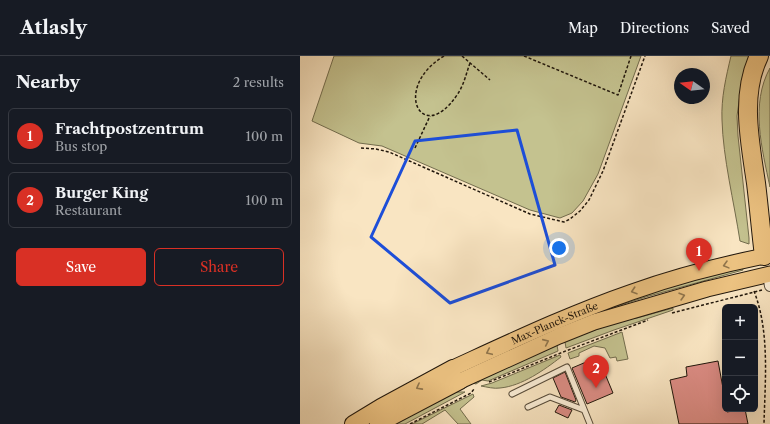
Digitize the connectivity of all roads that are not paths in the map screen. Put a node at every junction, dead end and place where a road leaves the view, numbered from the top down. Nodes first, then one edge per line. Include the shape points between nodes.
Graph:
1 (759, 56) edge
2 (770, 60) edge
3 (770, 206) edge
4 (767, 255) edge
5 (768, 281) edge
6 (456, 375) junction
7 (512, 394) dead end
8 (528, 407) dead end
9 (584, 410) junction
10 (352, 424) edge
11 (378, 424) edge
12 (590, 424) edge

1 - 4 highway via 752,77 748,109 750,143
2 - 3 highway via 762,75 755,108 758,146
4 - 5 main road
4 -> 6 main road, Max-Planck-Straße via 699,271 632,292 548,324
6 -> 5 main road, Max-Planck-Straße via 594,322 696,292
6 -> 10 highway, Max-Planck-Straße via 381,407
6 - 11 highway, Max-Planck-Straße
7 - 9 lane via 567,367
8 - 9 lane via 550,397
9 - 12 lane

